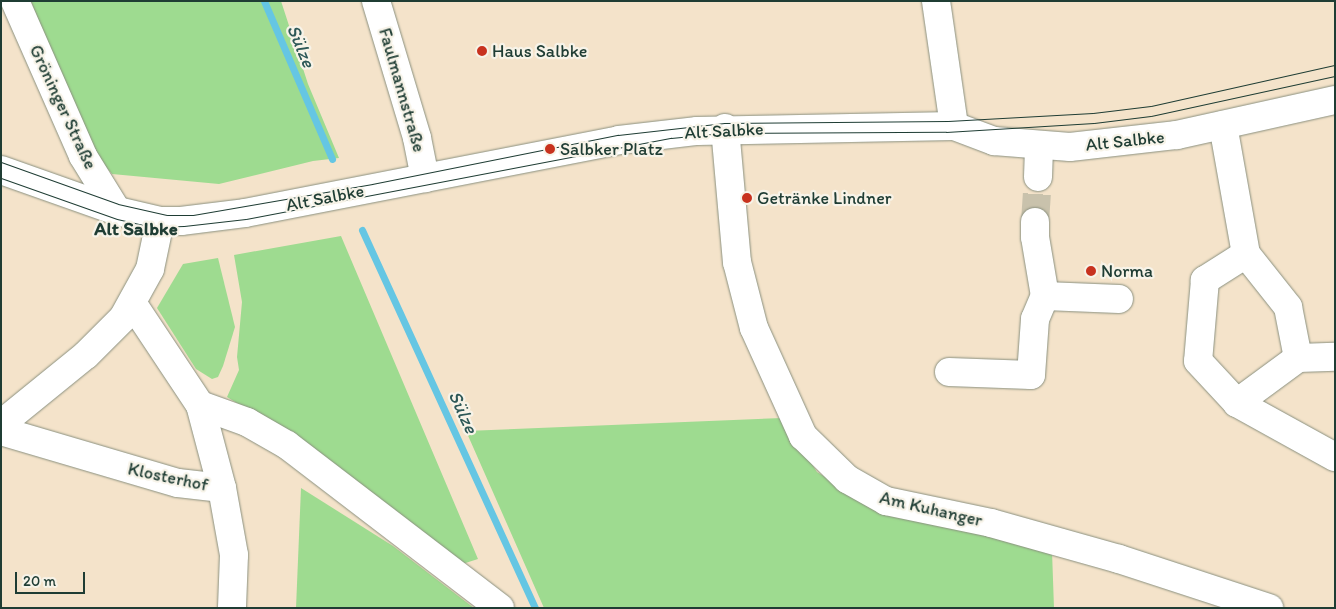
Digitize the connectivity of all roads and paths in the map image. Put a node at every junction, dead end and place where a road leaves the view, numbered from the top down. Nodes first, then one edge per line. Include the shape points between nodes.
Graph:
1 (15, 1) edge
2 (376, 1) edge
3 (936, 1) edge
4 (1335, 100) edge
5 (1223, 125) junction
6 (954, 126) junction
7 (725, 128) junction
8 (1039, 147) junction
9 (1, 170) edge
10 (1038, 177) tunnel mouth
11 (424, 178) junction
12 (117, 211) junction
13 (160, 221) junction
14 (1035, 222) tunnel mouth
15 (1246, 254) junction
16 (1045, 296) junction
17 (1119, 299) dead end
18 (133, 304) junction
19 (1335, 357) edge
20 (1298, 358) junction
21 (949, 372) dead end
22 (1237, 403) junction
23 (200, 405) junction
24 (1, 424) edge
25 (1, 431) edge
26 (1335, 457) edge
27 (222, 488) junction
28 (232, 608) edge
29 (500, 608) edge
30 (1269, 608) edge

1 - 12 street, Gröninger Straße via 83,156
2 - 11 street, Faulmannstraße via 417,138
3 - 6 street
4 - 5 street, Alt Salbke
5 - 8 street, Alt Salbke via 1119,143
5 - 15 street
6 - 7 street, Alt Salbke
6 - 8 street, Alt Salbke via 994,141
7 - 11 street, Alt Salbke via 619,140
7 - 30 street, Am Kuhanger via 737,262 754,328 803,436 847,479 886,501 991,523 1119,559
8 - 10 street
9 - 12 street, Alt Salbke
11 - 13 street, Alt Salbke via 246,213
12 - 13 street, Alt Salbke
13 - 18 street via 154,258
14 - 16 street
15 - 20 street via 1288,307
15 - 22 street via 1205,280 1198,361
16 - 17 street
16 - 21 street via 1035,319 1031,375
18 - 23 street, Klosterhof
18 - 24 street via 86,355
19 - 20 street
20 - 22 street
22 - 26 street
23 - 27 street, Klosterhof
23 - 29 street via 247,422 287,444
25 - 27 street, Klosterhof via 178,483
27 - 28 street via 234,555

